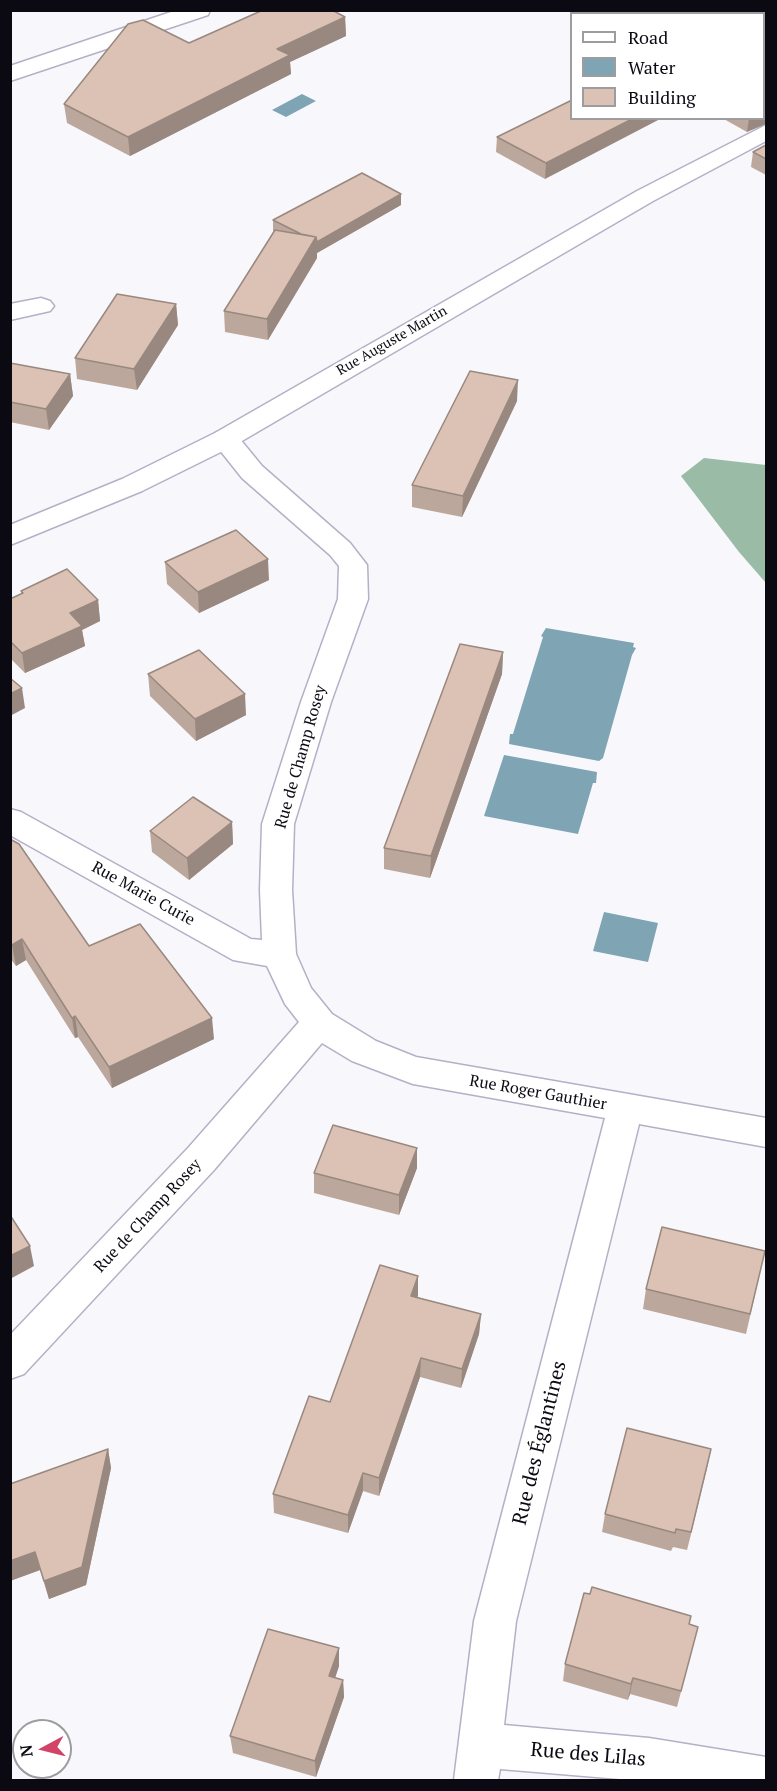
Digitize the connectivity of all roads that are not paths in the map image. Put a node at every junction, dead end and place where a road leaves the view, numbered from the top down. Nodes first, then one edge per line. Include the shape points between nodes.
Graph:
1 (200, 10) edge
2 (10, 74) edge
3 (766, 132) edge
4 (41, 306) dead end
5 (10, 312) edge
6 (225, 439) junction
7 (10, 536) edge
8 (10, 820) edge
9 (279, 954) junction
10 (320, 1024) junction
11 (625, 1109) junction
12 (766, 1132) edge
13 (10, 1362) edge
14 (479, 1763) edge
15 (766, 1779) edge

1 - 2 street
3 - 6 street, Rue Auguste Martin via 645,196
4 - 5 street
6 - 7 street, Rue Auguste Martin via 132,485
6 - 9 street, Rue de Champ Rosey via 252,472 340,549 353,566 353,599 278,824
8 - 9 street, Rue Marie Curie via 245,951
9 - 10 street, Rue de Champ Rosey via 297,996
10 - 11 street, Rue Roger Gauthier via 364,1051 413,1070
10 - 13 street, Rue de Champ Rosey via 300,1042 201,1159
11 - 12 street, Rue Roger Gauthier
11 - 14 street, Rue des Églantines via 495,1621
14 - 15 street, Rue des Lilas via 649,1760

